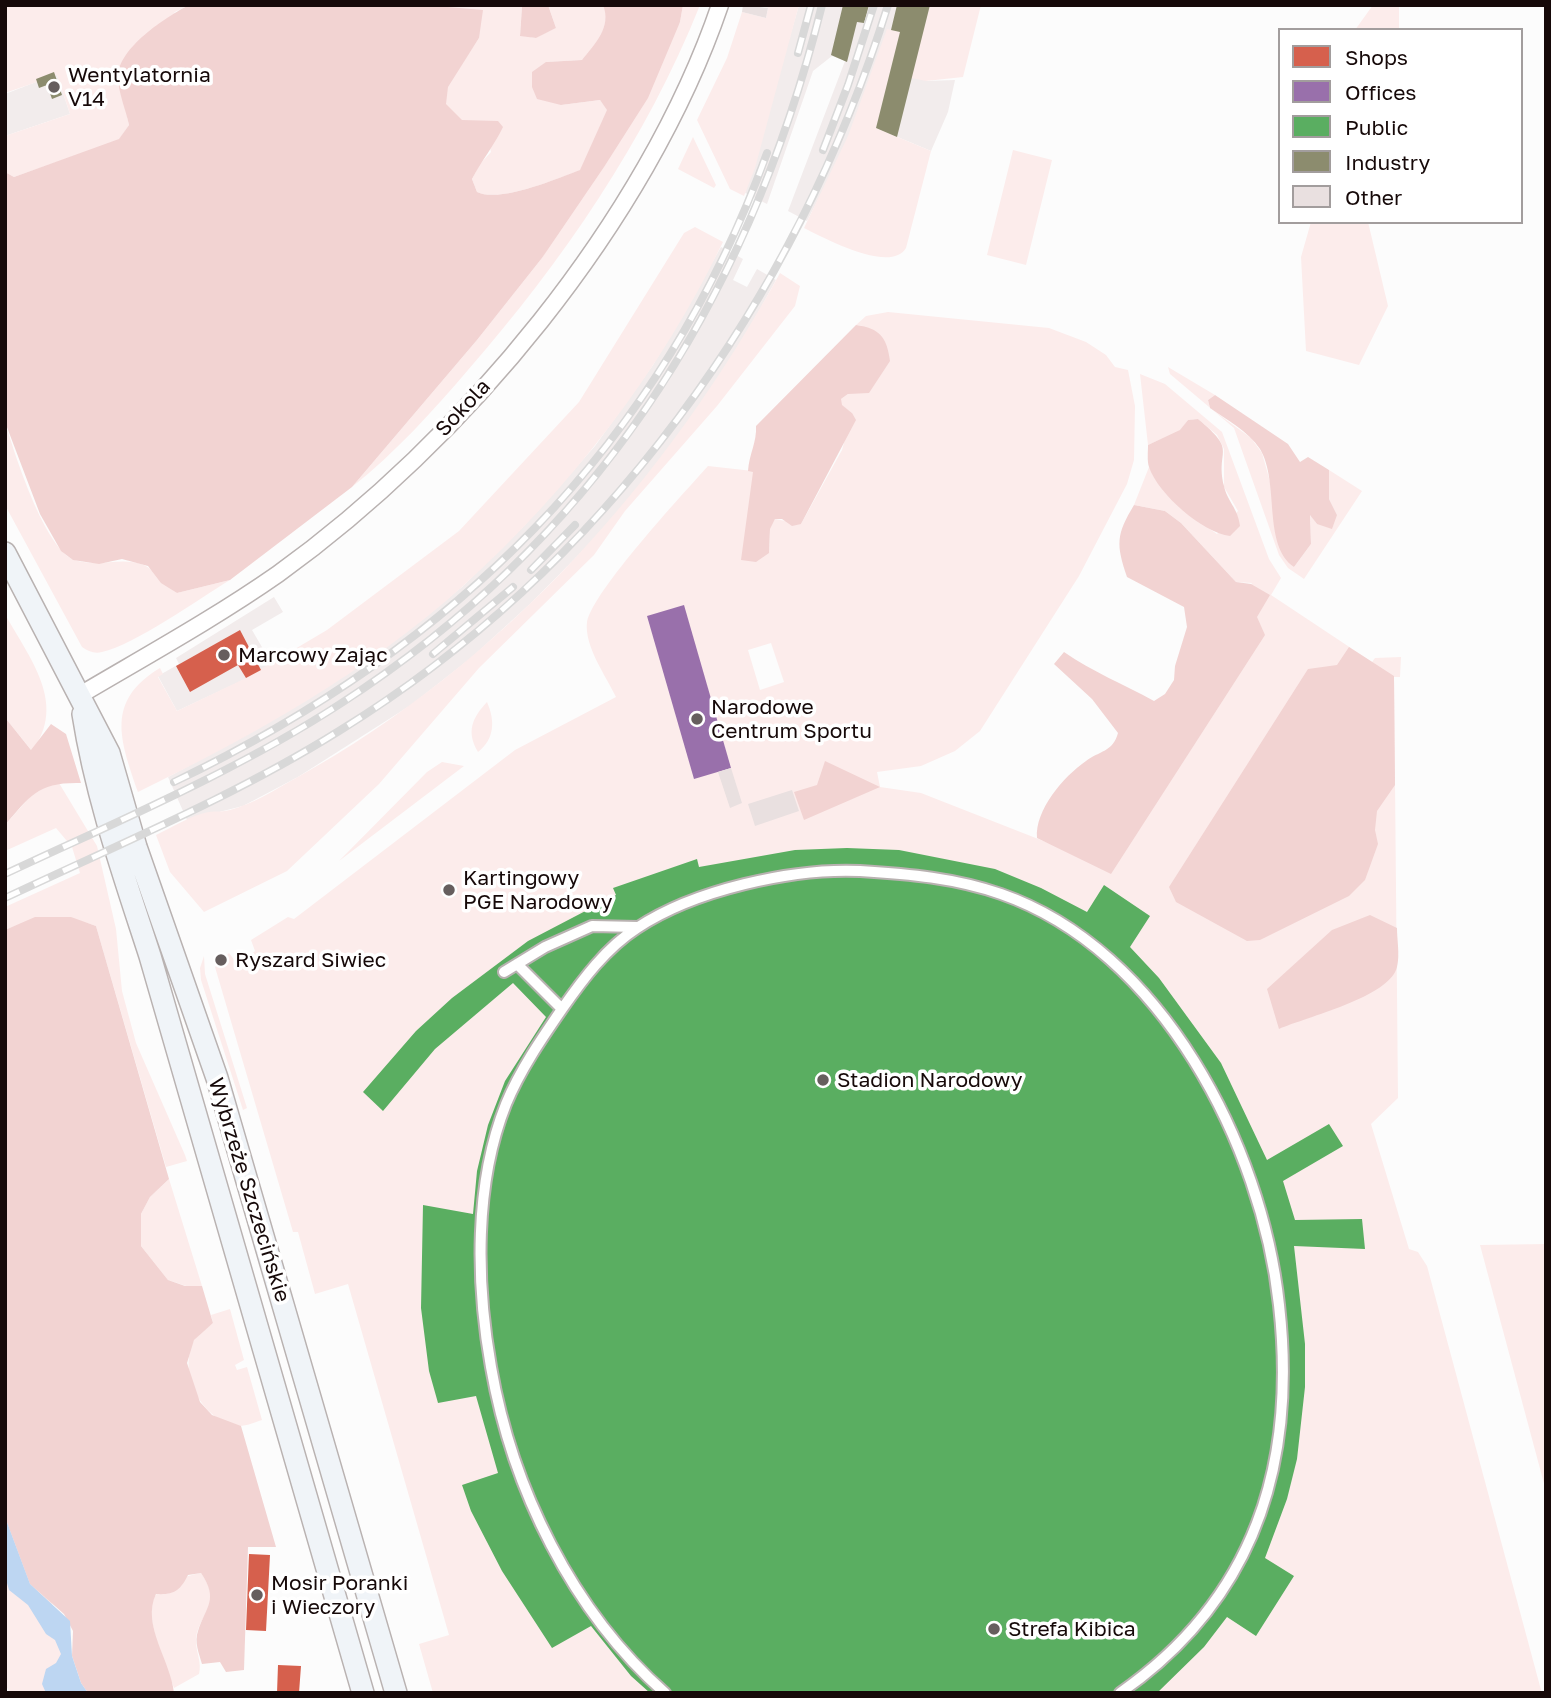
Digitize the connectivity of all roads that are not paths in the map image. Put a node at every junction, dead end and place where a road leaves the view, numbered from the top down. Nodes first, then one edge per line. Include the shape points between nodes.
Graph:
1 (720, 5) edge
2 (5, 552) edge
3 (80, 695) junction
4 (639, 927) junction
5 (517, 964) junction
6 (505, 972) dead end
7 (562, 1009) junction
8 (363, 1693) edge
9 (396, 1693) edge
10 (665, 1693) edge
11 (1120, 1693) edge

1 - 3 street, Sokola via 700,60 621,208 538,322 467,404 398,475 314,547 226,608
2 - 3 main road, Wybrzeże Szczecińskie
3 - 8 main road, Wybrzeże Szczecińskie via 91,764 117,857 150,956
3 - 9 main road, Wybrzeże Szczecińskie via 109,754 136,847 217,1078
4 - 5 street via 592,926
4 - 7 street via 607,952
4 - 11 street via 731,889 816,872 953,880 1006,896 1078,933 1109,956 1175,1034 1226,1123 1263,1212 1282,1325 1282,1414 1266,1500 1250,1547 1230,1582 1184,1639
5 - 6 street
5 - 7 street
7 - 10 street via 506,1103 493,1147 482,1242 485,1333 505,1427 524,1486 550,1541 605,1629

